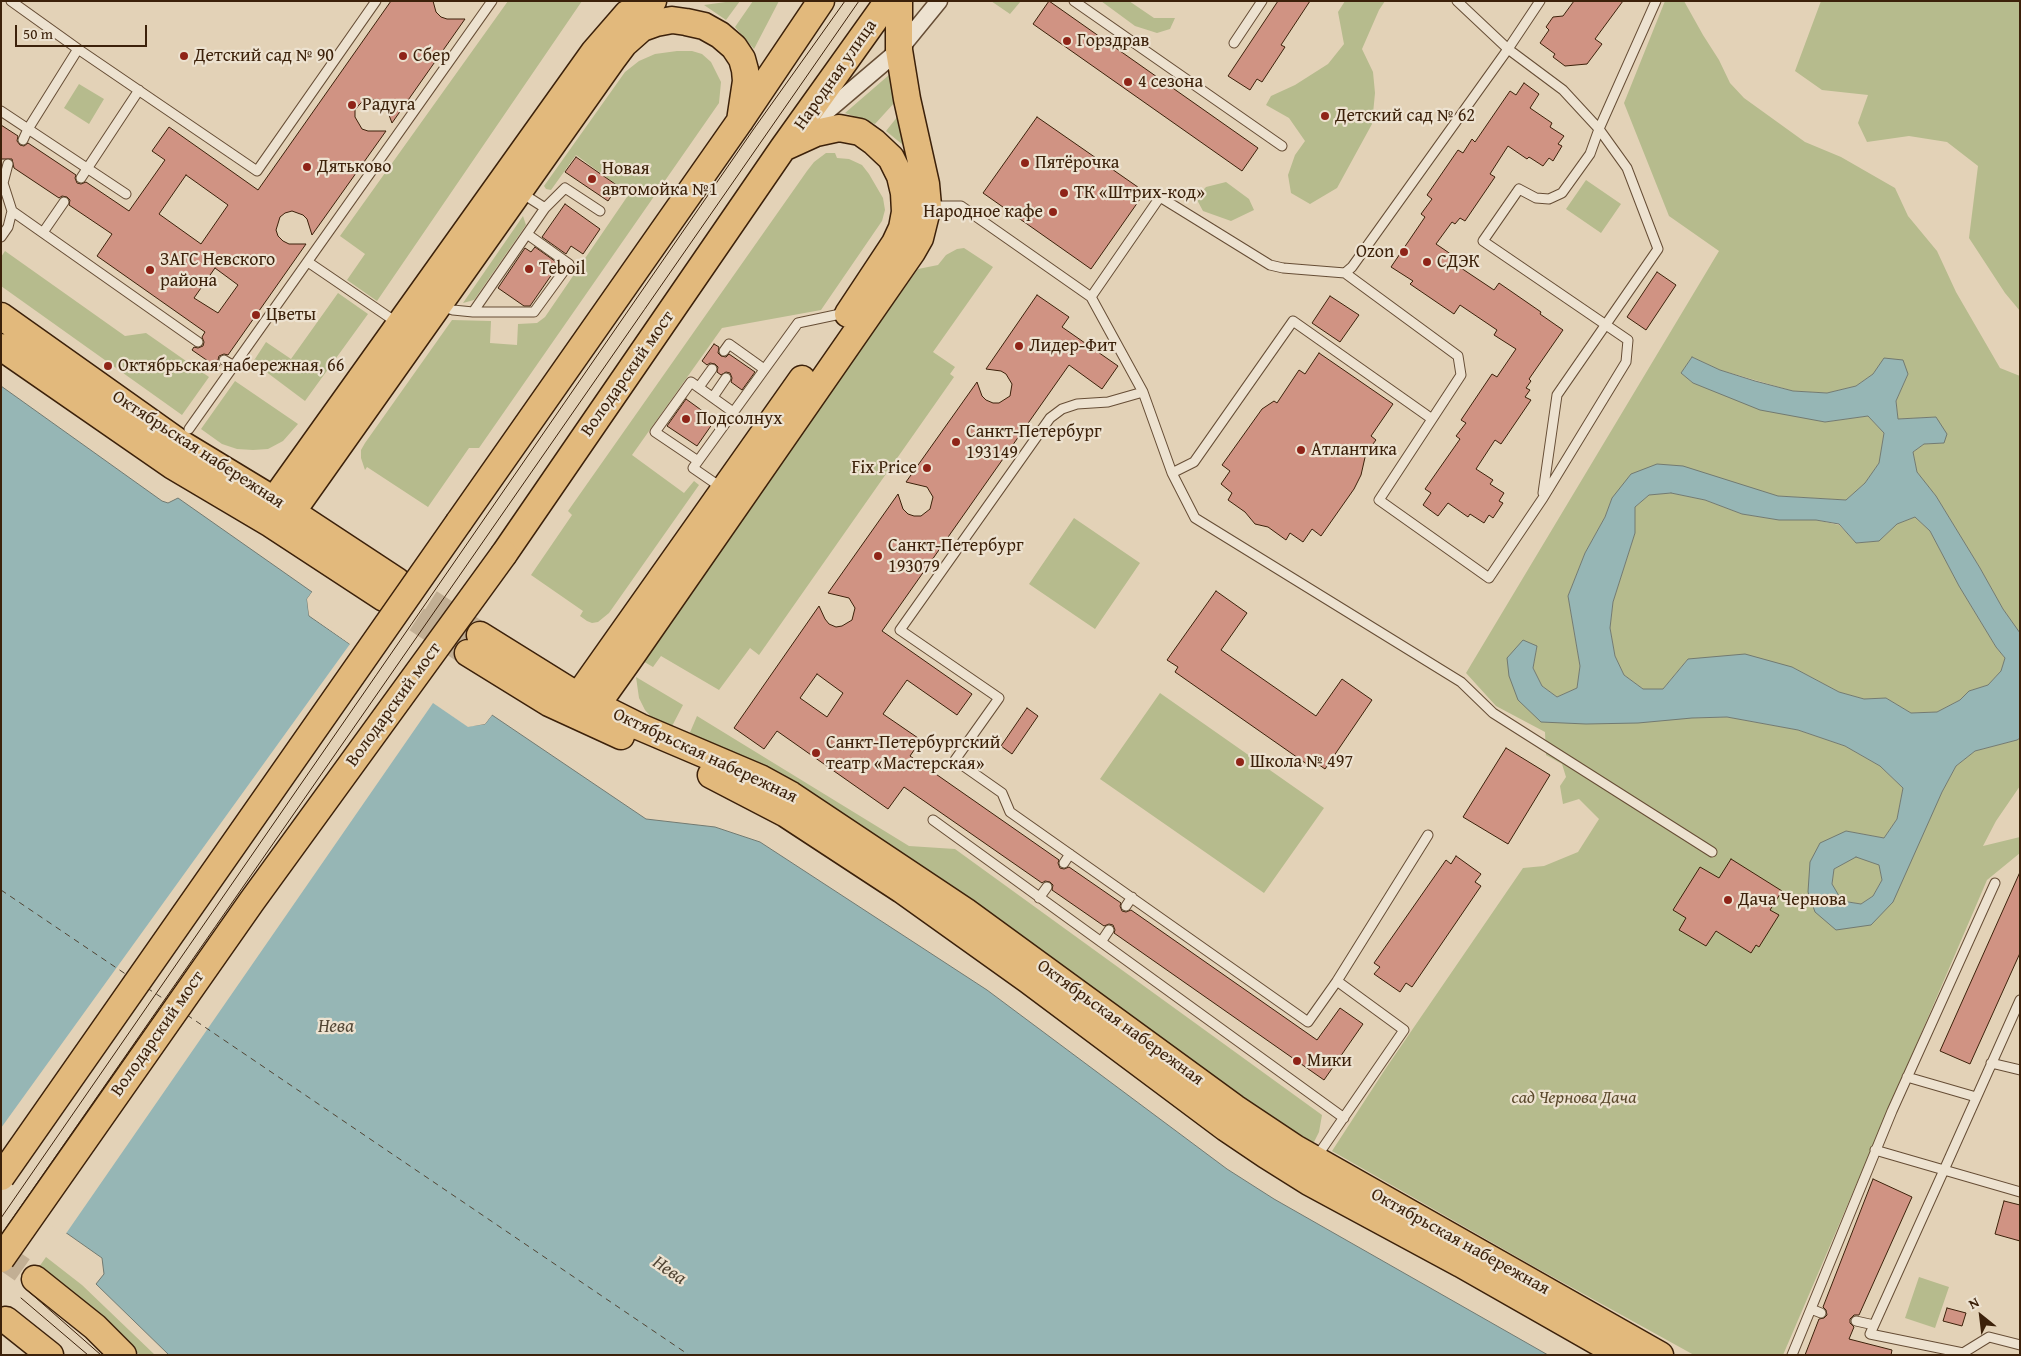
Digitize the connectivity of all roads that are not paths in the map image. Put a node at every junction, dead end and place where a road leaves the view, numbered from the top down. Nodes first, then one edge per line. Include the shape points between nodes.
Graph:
1 (11, 1) edge
2 (376, 1) edge
3 (492, 1) edge
4 (821, 1) edge
5 (888, 1) edge
6 (900, 1) edge
7 (939, 1) edge
8 (1074, 1) edge
9 (1262, 1) edge
10 (1457, 1) edge
11 (1540, 1) edge
12 (1656, 1) edge
13 (642, 11) edge
14 (1234, 43) dead end
15 (1508, 49) junction
16 (78, 50) junction
17 (899, 50) junction
18 (139, 90) junction
19 (1, 111) edge
20 (740, 121) junction
21 (28, 129) junction
22 (1599, 129) junction
23 (23, 140) dead end
24 (1282, 146) dead end
25 (783, 148) junction
26 (8, 164) dead end
27 (87, 168) junction
28 (81, 178) dead end
29 (2, 183) edge
30 (511, 186) junction
31 (126, 194) dead end
32 (64, 202) dead end
33 (928, 206) junction
34 (545, 208) junction
35 (12, 211) junction
36 (600, 211) dead end
37 (44, 231) junction
38 (528, 234) junction
39 (1, 237) edge
40 (308, 262) junction
41 (1345, 272) junction
42 (1091, 297) junction
43 (430, 300) junction
44 (850, 311) junction
45 (474, 312) junction
46 (1, 316) edge
47 (1605, 324) junction
48 (408, 330) junction
49 (198, 342) dead end
50 (1, 347) edge
51 (724, 351) dead end
52 (224, 360) dead end
53 (234, 366) junction
54 (712, 369) dead end
55 (764, 369) junction
56 (726, 378) dead end
57 (699, 388) junction
58 (1143, 392) junction
59 (713, 397) junction
60 (733, 412) junction
61 (1432, 419) junction
62 (189, 429) dead end
63 (698, 461) junction
64 (1172, 472) junction
65 (724, 490) junction
66 (1543, 498) junction
67 (276, 512) junction
68 (390, 590) tunnel mouth
69 (474, 644) tunnel mouth
70 (585, 707) junction
71 (932, 820) dead end
72 (1428, 835) dead end
73 (1712, 852) dead end
74 (1070, 854) junction
75 (1064, 863) dead end
76 (1995, 883) dead end
77 (1047, 886) dead end
78 (1132, 897) junction
79 (1039, 898) junction
80 (1126, 906) dead end
81 (1109, 930) dead end
82 (1101, 942) junction
83 (1337, 981) junction
84 (2020, 1000) edge
85 (1991, 1063) junction
86 (2020, 1070) edge
87 (1907, 1077) junction
88 (1976, 1097) junction
89 (1344, 1118) junction
90 (1875, 1150) junction
91 (1317, 1161) junction
92 (1944, 1170) junction
93 (1, 1177) edge
94 (2020, 1192) edge
95 (1, 1259) edge
96 (35, 1279) tunnel mouth
97 (1811, 1309) junction
98 (1821, 1313) dead end
99 (6, 1320) dead end
100 (1856, 1321) dead end
101 (1874, 1325) junction
102 (2020, 1345) edge
103 (50, 1355) edge
104 (123, 1355) edge
105 (1621, 1355) edge
106 (1660, 1355) edge
107 (1792, 1355) edge

1 - 16 lane
2 - 18 lane via 257,171
3 - 40 lane
4 - 20 main road
5 - 25 main road, Народная улица
6 - 17 main road
7 - 17 street
8 - 24 lane
9 - 14 lane
10 - 15 lane
11 - 15 lane
12 - 22 lane
13 - 20 main road via 656,23 672,20 704,26 734,48 742,59 746,81
13 - 30 main road via 624,44
15 - 22 lane via 1562,90
15 - 41 lane via 1352,267
16 - 18 lane
16 - 21 lane
17 - 25 street
17 - 33 main road
18 - 27 lane
19 - 21 lane
20 - 93 main road, bridge
21 - 23 lane
21 - 27 lane
22 - 47 lane via 1627,168 1658,249
22 - 47 lane via 1590,154 1562,193 1549,199 1536,198 1519,188 1483,241
25 - 44 main road via 816,133 839,128 860,132 891,158 900,176 905,212 902,228
25 - 95 main road, Володарский мост, bridge via 504,554 241,917
26 - 29 lane
27 - 28 lane
27 - 31 lane
29 - 35 lane
30 - 34 lane
30 - 43 main road
32 - 37 lane
33 - 42 lane via 961,206
33 - 70 main road via 920,238 912,252
34 - 36 lane via 565,188
34 - 38 lane
35 - 37 lane
35 - 39 lane via 8,227
37 - 49 lane
38 - 45 lane
38 - 45 lane via 569,264 534,312
40 - 48 lane
40 - 53 lane
41 - 42 lane via 1270,265 1160,197
41 - 61 lane via 1458,356 1461,375
42 - 58 lane
43 - 45 lane via 453,310
43 - 48 main road
44 - 55 lane via 798,323
44 - 65 main road
46 - 67 main road, Октябрьская набережная
47 - 66 lane via 1557,395
47 - 66 lane via 1628,340 1626,362
48 - 67 main road
50 - 67 main road, Октябрьская набережная via 172,466
51 - 55 lane via 729,344 741,357
52 - 53 lane
53 - 62 lane
54 - 57 lane
55 - 60 lane
56 - 59 lane
57 - 59 lane
57 - 63 lane via 691,382 655,432
58 - 64 lane
58 - 74 lane via 1108,402 1077,404 1050,418 900,630 999,698 955,760 1002,793 1010,812
59 - 60 lane
60 - 63 lane
61 - 64 lane via 1293,321 1194,462
61 - 66 lane via 1379,500 1489,578
63 - 65 lane via 693,468
64 - 73 lane via 1195,518 1460,682 1493,713
65 - 70 main road
67 - 68 main road, Октябрьская набережная
69 - 70 main road, Октябрьская набережная via 548,703
70 - 91 main road, Октябрьская набережная via 760,778 816,811 965,911 1235,1108
70 - 105 main road, Октябрьская набережная via 786,814 830,842 959,929 1226,1128 1309,1182
71 - 79 lane
72 - 83 lane
74 - 75 lane
74 - 78 lane
76 - 87 lane
77 - 79 lane
78 - 80 lane
78 - 83 lane via 1308,1022
79 - 82 lane
81 - 82 lane
82 - 89 lane
83 - 89 lane via 1404,1030
84 - 85 lane
85 - 86 lane
85 - 88 lane
87 - 88 lane
87 - 90 lane
88 - 92 lane
89 - 91 lane
90 - 92 lane
90 - 97 lane
91 - 106 main road, Октябрьская набережная
92 - 94 lane
92 - 101 lane
96 - 104 main road via 95,1327
97 - 98 lane
97 - 107 lane
99 - 103 main road
100 - 101 lane
101 - 102 lane via 1870,1334 1963,1353 1989,1337

